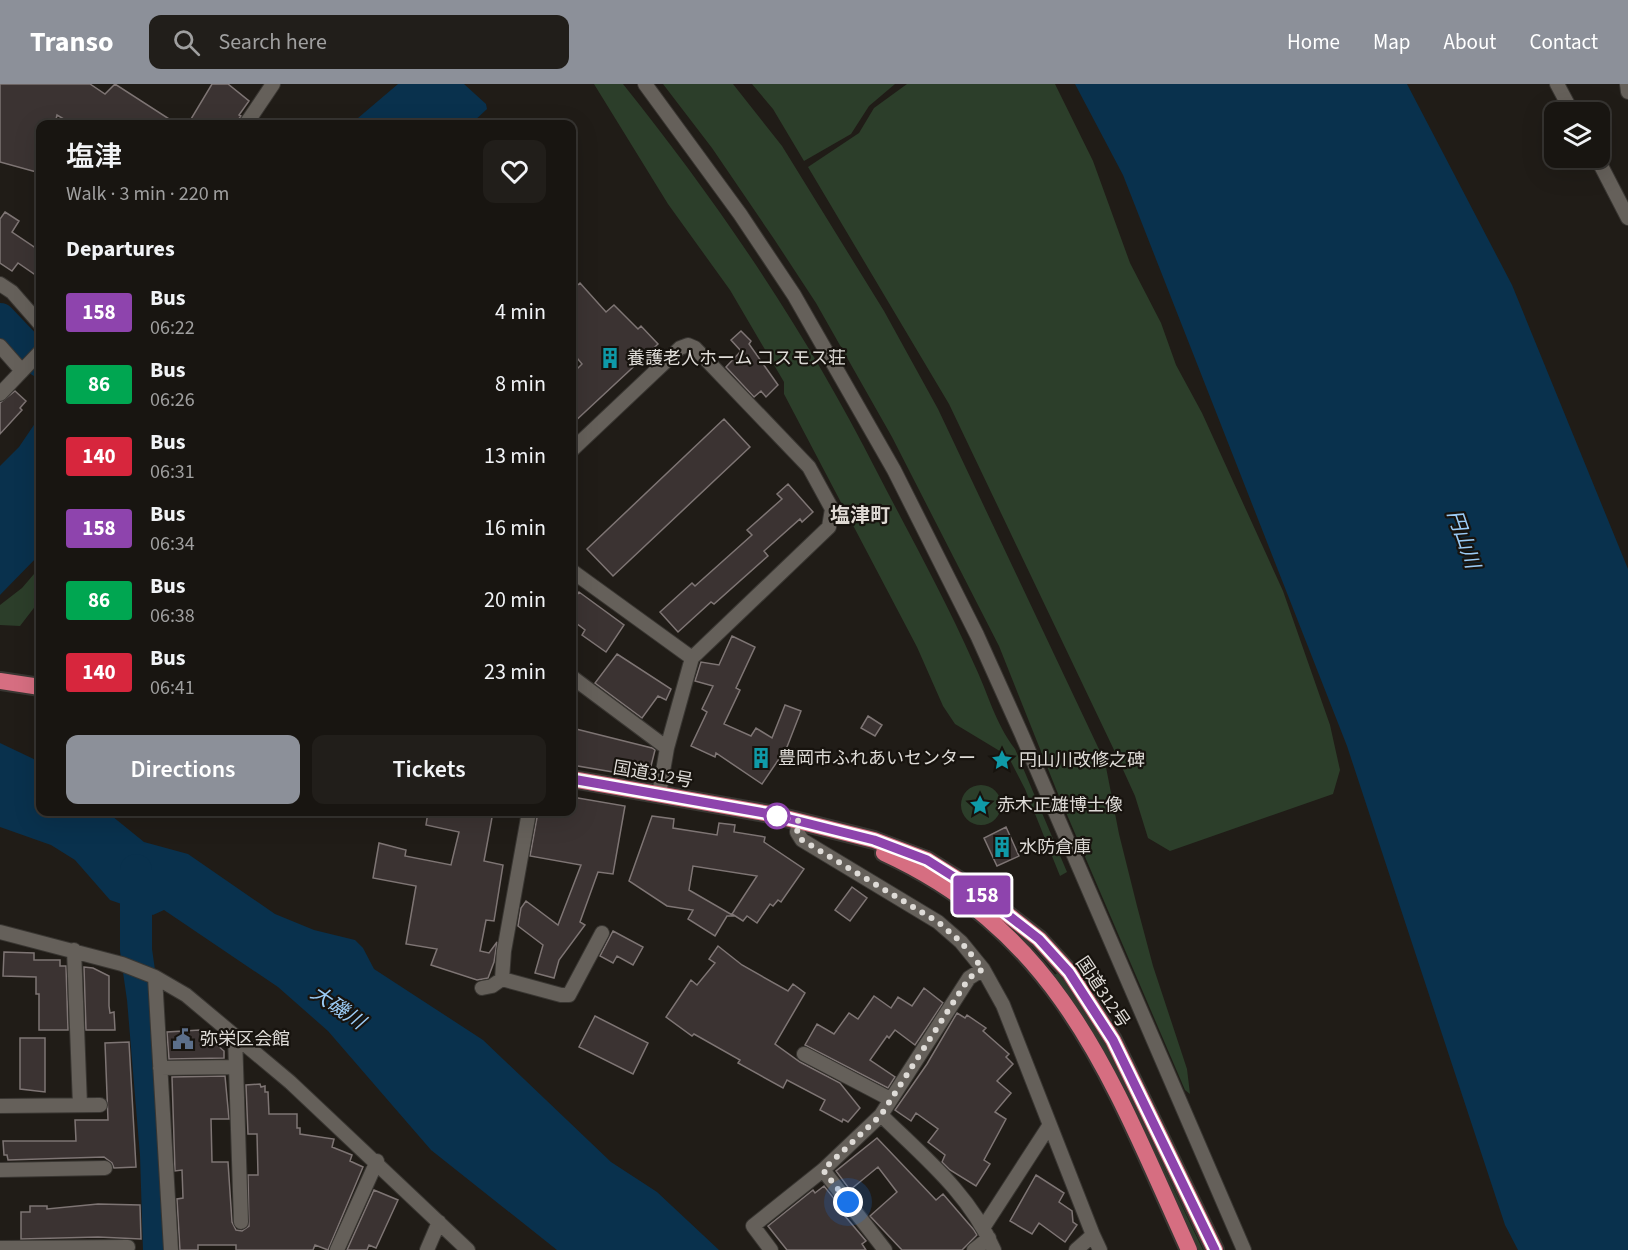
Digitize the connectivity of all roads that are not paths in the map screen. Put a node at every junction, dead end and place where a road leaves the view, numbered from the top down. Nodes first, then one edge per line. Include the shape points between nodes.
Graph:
1 (273, 84) edge
2 (645, 84) edge
3 (1557, 84) edge
4 (1627, 84) edge
5 (1628, 92) edge
6 (1567, 102) edge
7 (249, 120) edge
8 (1602, 168) edge
9 (1628, 218) edge
10 (0, 284) edge
11 (36, 319) edge
12 (0, 346) edge
13 (36, 355) edge
14 (22, 371) junction
15 (0, 394) edge
16 (576, 446) edge
17 (576, 574) edge
18 (692, 658) junction
19 (576, 680) edge
20 (0, 681) edge
21 (36, 686) edge
22 (668, 748) junction
23 (576, 780) edge
24 (659, 794) junction
25 (528, 816) edge
26 (799, 821) junction
27 (834, 830) junction
28 (0, 932) edge
29 (602, 933) dead end
30 (74, 950) junction
31 (983, 969) junction
32 (155, 977) junction
33 (502, 979) junction
34 (482, 988) dead end
35 (235, 1036) junction
36 (804, 1054) dead end
37 (236, 1067) junction
38 (160, 1068) junction
39 (890, 1098) junction
40 (100, 1104) dead end
41 (80, 1105) junction
42 (0, 1106) edge
43 (881, 1115) junction
44 (1049, 1126) junction
45 (377, 1161) junction
46 (105, 1168) dead end
47 (0, 1170) edge
48 (823, 1170) junction
49 (241, 1222) dead end
50 (440, 1222) junction
51 (1093, 1235) junction
52 (988, 1239) edge
53 (128, 1247) dead end
54 (0, 1248) edge
55 (171, 1250) edge
56 (338, 1250) edge
57 (427, 1250) edge
58 (468, 1250) edge
59 (771, 1250) edge
60 (885, 1250) edge
61 (974, 1250) edge
62 (1076, 1250) edge
63 (1100, 1250) edge
64 (1190, 1250) edge
65 (1215, 1250) edge
66 (1244, 1250) edge

1 - 7 street
2 - 66 street via 794,295 909,500 1022,735
3 - 6 street
4 - 5 street
8 - 9 street
10 - 11 street
12 - 14 street
13 - 14 street
14 - 15 street
16 - 18 street via 680,348 688,345 809,467 832,509 829,527
17 - 18 street
18 - 22 street
19 - 22 street
20 - 21 highway
22 - 24 street
23 - 24 highway, 国道312号
24 - 26 highway, 国道312号
25 - 33 street
26 - 27 highway, 国道312号
26 - 31 street via 797,832 802,840 938,922
27 - 64 highway, 国道312号 via 900,860 973,905 1024,950 1094,1049
27 - 65 highway, 国道312号 via 905,850 947,872 1011,916 1069,972 1113,1040
28 - 30 street
29 - 33 street via 569,995
30 - 32 street
30 - 41 street
31 - 39 street via 969,978
31 - 44 street via 1003,1005
32 - 35 street via 186,995
32 - 38 street
33 - 34 street
35 - 37 street
35 - 45 street
36 - 39 street
37 - 38 street
37 - 49 street
38 - 55 street
39 - 43 street
40 - 41 street
41 - 42 street
43 - 48 street
43 - 52 street via 960,1193
44 - 51 street
44 - 52 street
45 - 50 street
45 - 56 street
46 - 47 street
48 - 59 street via 753,1226
48 - 60 street
50 - 57 street
50 - 58 street
51 - 62 street
51 - 63 street
52 - 61 street
53 - 54 street

